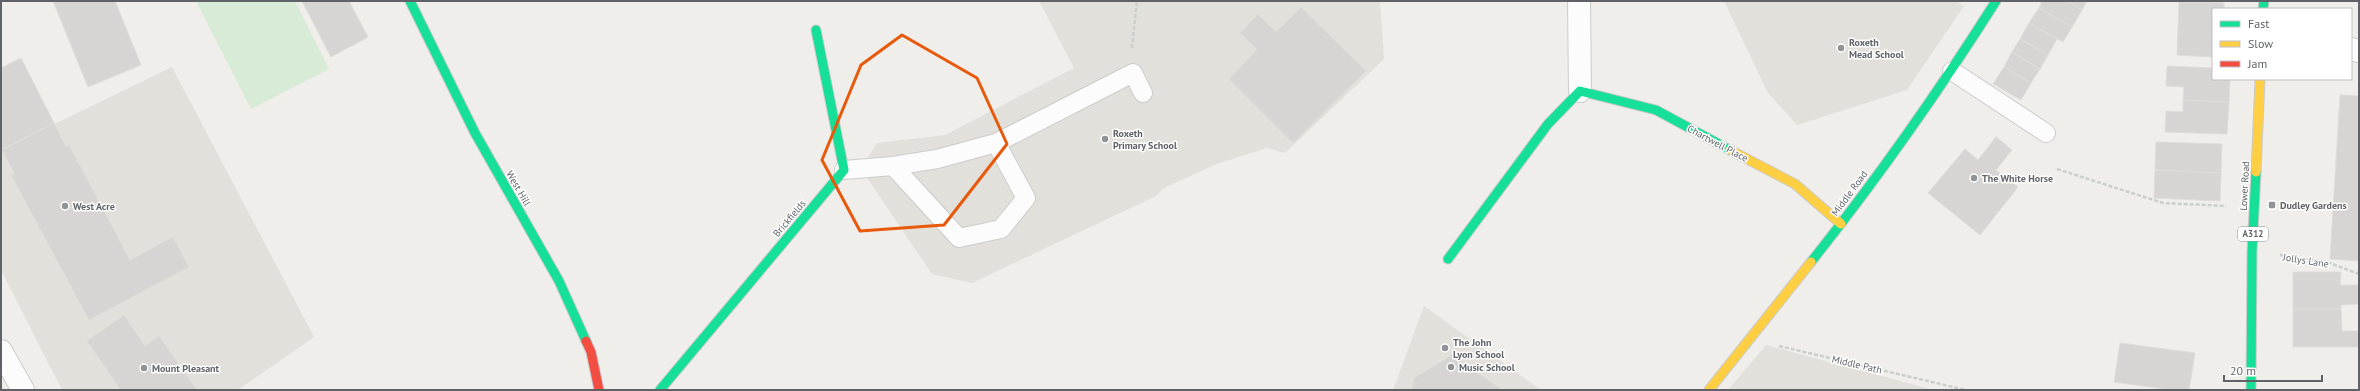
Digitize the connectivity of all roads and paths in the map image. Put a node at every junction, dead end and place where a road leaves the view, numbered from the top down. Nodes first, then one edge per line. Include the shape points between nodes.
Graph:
1 (410, 1) edge
2 (1137, 1) edge
3 (1579, 1) edge
4 (1996, 1) edge
5 (816, 30) dead end
6 (1132, 50) dead end
7 (1952, 71) junction
8 (2260, 80) edge
9 (1580, 91) junction
10 (1144, 93) dead end
11 (2046, 133) dead end
12 (996, 143) junction
13 (893, 166) junction
14 (2057, 169) dead end
15 (844, 170) junction
16 (2254, 208) junction
17 (1840, 224) junction
18 (2252, 252) junction
19 (1448, 259) dead end
20 (2359, 274) edge
21 (1748, 339) junction
22 (1, 351) edge
23 (23, 390) edge
24 (599, 390) edge
25 (660, 390) edge
26 (1709, 390) edge
27 (1966, 390) edge
28 (2251, 390) edge

1 - 24 street, West Hill via 475,133 559,281 591,352
2 - 6 path
3 - 9 street
4 - 7 street, Middle Road
5 - 15 street
7 - 11 lane
7 - 17 street, Middle Road
8 - 16 street, Lower Road / A312
9 - 17 street, Chartwell Place via 1656,110 1795,184
9 - 19 street via 1548,124
10 - 12 lane via 1133,73
12 - 13 lane via 937,159
12 - 13 lane via 1026,198 1001,229 959,238
13 - 15 lane
14 - 16 path via 2163,203
15 - 25 street, Brickfields
16 - 18 street, Lower Road / A312
17 - 21 street, Middle Road
18 - 20 path, Jollys Lane via 2327,262
18 - 28 street, Lower Road / A312
21 - 26 street, Middle Road
21 - 27 path, Middle Path
22 - 23 street

